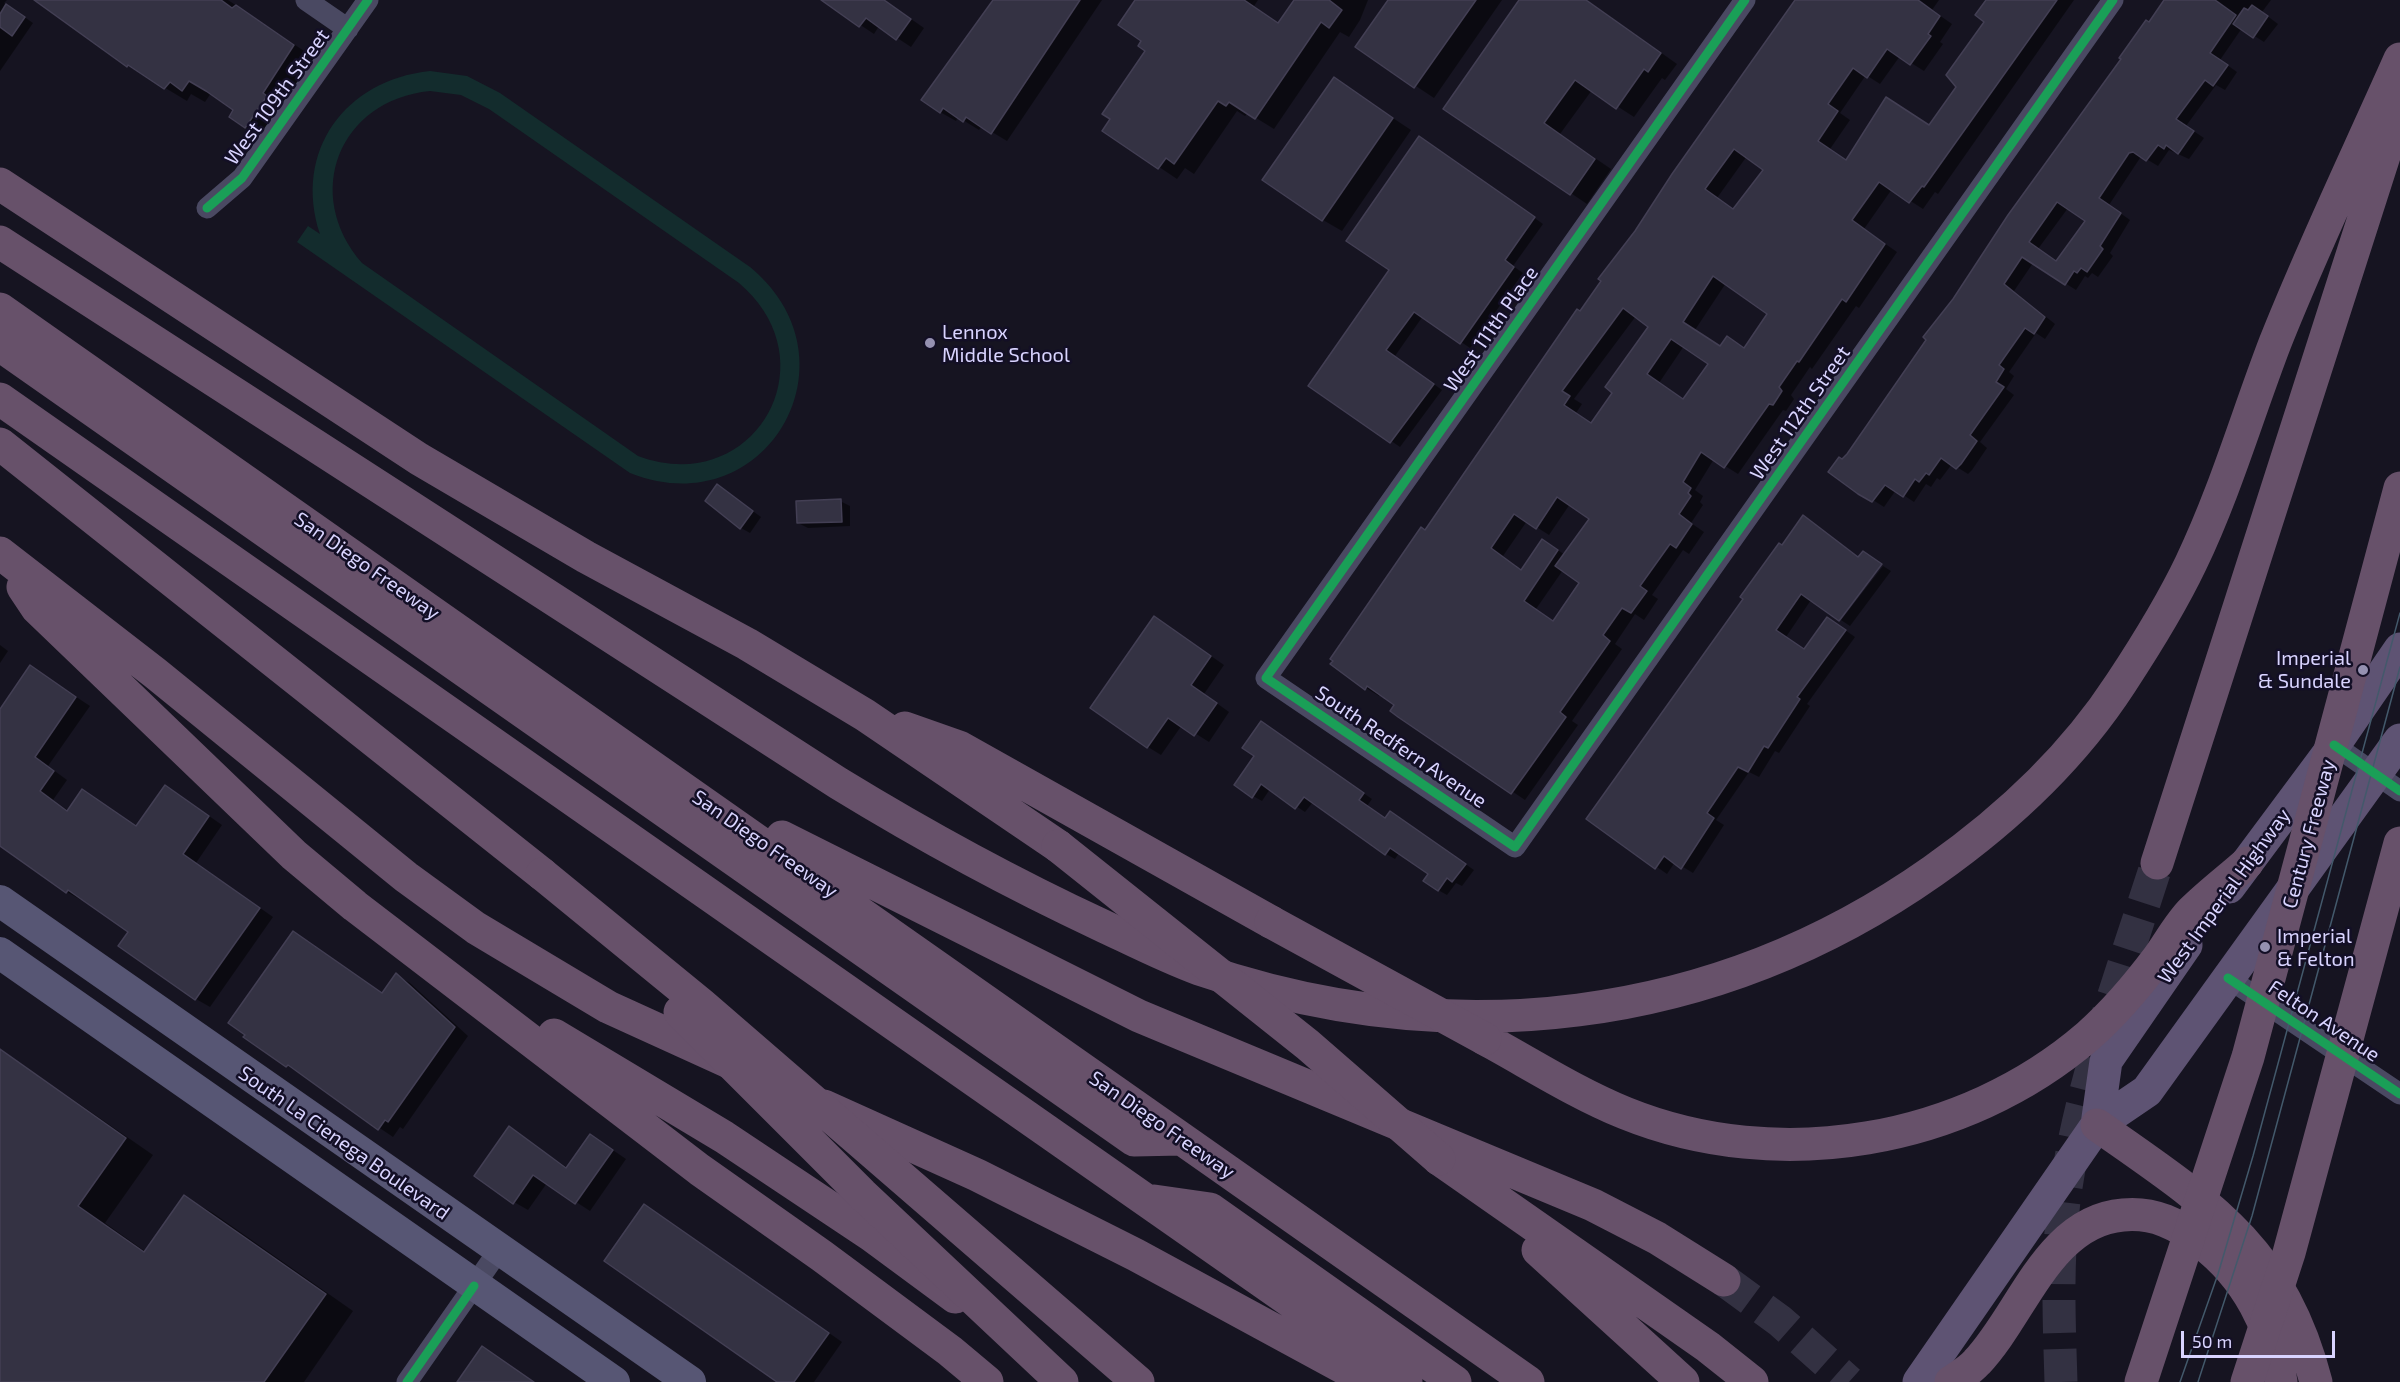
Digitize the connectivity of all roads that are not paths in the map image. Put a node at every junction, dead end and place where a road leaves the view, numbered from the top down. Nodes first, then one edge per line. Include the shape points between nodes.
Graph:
1 (306, 0) edge
2 (368, 0) edge
3 (1745, 0) edge
4 (2113, 0) edge
5 (348, 29) junction
6 (2400, 59) edge
7 (2400, 104) edge
8 (0, 184) edge
9 (207, 208) dead end
10 (0, 242) edge
11 (0, 309) edge
12 (0, 345) edge
13 (0, 364) edge
14 (0, 399) edge
15 (0, 444) edge
16 (2400, 488) edge
17 (185, 527) junction
18 (2, 555) edge
19 (2400, 649) edge
20 (1266, 678) joint
21 (865, 715) junction
22 (2400, 740) edge
23 (2334, 745) junction
24 (2388, 783) edge
25 (689, 791) junction
26 (2400, 843) edge
27 (1515, 847) joint
28 (2157, 863) tunnel mouth
29 (2247, 863) junction
30 (542, 874) junction
31 (0, 900) edge
32 (0, 953) edge
33 (423, 957) junction
34 (2228, 978) junction
35 (145, 1002) junction
36 (121, 1038) junction
37 (2400, 1094) edge
38 (2097, 1125) junction
39 (1181, 1138) junction
40 (1439, 1160) junction
41 (1146, 1200) junction
42 (499, 1250) junction
43 (1724, 1280) tunnel mouth
44 (474, 1286) junction
45 (1679, 1378) edge
46 (407, 1382) edge
47 (614, 1382) edge
48 (690, 1382) edge
49 (987, 1382) edge
50 (1062, 1382) edge
51 (1073, 1382) edge
52 (1138, 1382) edge
53 (1370, 1382) edge
54 (1406, 1382) edge
55 (1455, 1382) edge
56 (1528, 1382) edge
57 (1752, 1382) edge
58 (1919, 1382) edge
59 (1951, 1382) edge
60 (2141, 1382) edge
61 (2247, 1382) edge
62 (2281, 1382) edge
63 (2316, 1382) edge

1 - 5 street
2 - 5 street, West 109th Street
3 - 20 street, West 111th Place
4 - 27 street, West 112th Street
5 - 9 street, West 109th Street via 242,178
6 - 10 highway via 2276,340 2191,563 2129,672 2087,729 2010,810 1960,852 1869,914 1723,979 1610,1008 1551,1015 1453,1017 1310,1000 1196,968 1069,910 838,783
7 - 28 highway
8 - 21 highway via 419,459
11 - 25 highway, San Diego Freeway
12 - 39 highway via 1134,1140
13 - 17 highway via 170,483
14 - 17 highway
15 - 30 highway
16 - 60 highway, Century Freeway, bridge via 2248,1058
17 - 41 highway
18 - 33 highway via 37,608 294,855
18 - 53 highway via 155,673 406,877 476,928 542,969 629,1017 988,1180
19 - 23 main road, West Imperial Highway
20 - 27 street, South Redfern Avenue
21 - 29 highway, bridge via 959,747 1591,1097 1661,1125 1755,1142 1824,1143 1878,1137 1926,1125 2020,1085 2089,1035 2121,1004 2191,912
21 - 40 highway, bridge via 1058,846 1308,1045
22 - 24 main road, West Imperial Highway
23 - 24 street
23 - 29 main road, West Imperial Highway
24 - 34 main road, West Imperial Highway
25 - 39 highway, San Diego Freeway
25 - 43 highway via 1139,1016 1593,1205 1657,1238
26 - 61 highway, bridge via 2289,1253
29 - 38 main road, West Imperial Highway via 2187,942 2106,1061
30 - 50 highway, bridge via 862,1194
30 - 52 highway, bridge via 701,1004
31 - 35 main road, South La Cienega Boulevard
32 - 36 main road
33 - 49 highway via 700,1170 822,1256
33 - 51 highway via 734,1144 871,1235
34 - 37 street, Felton Avenue
34 - 38 main road, West Imperial Highway via 2147,1091
35 - 36 main road
35 - 42 main road, South La Cienega Boulevard
36 - 44 main road
38 - 58 main road, West Imperial Highway
38 - 63 highway via 2223,1217 2268,1268 2300,1328
39 - 56 highway, San Diego Freeway
40 - 45 highway
40 - 57 highway via 1708,1347
41 - 54 highway
41 - 55 highway via 1210,1209
42 - 44 street
42 - 48 main road, South La Cienega Boulevard
44 - 46 street
44 - 47 main road
59 - 62 highway via 1977,1362 2053,1254 2075,1233 2104,1217 2126,1214 2149,1215 2180,1226 2230,1268 2266,1326 2277,1352

